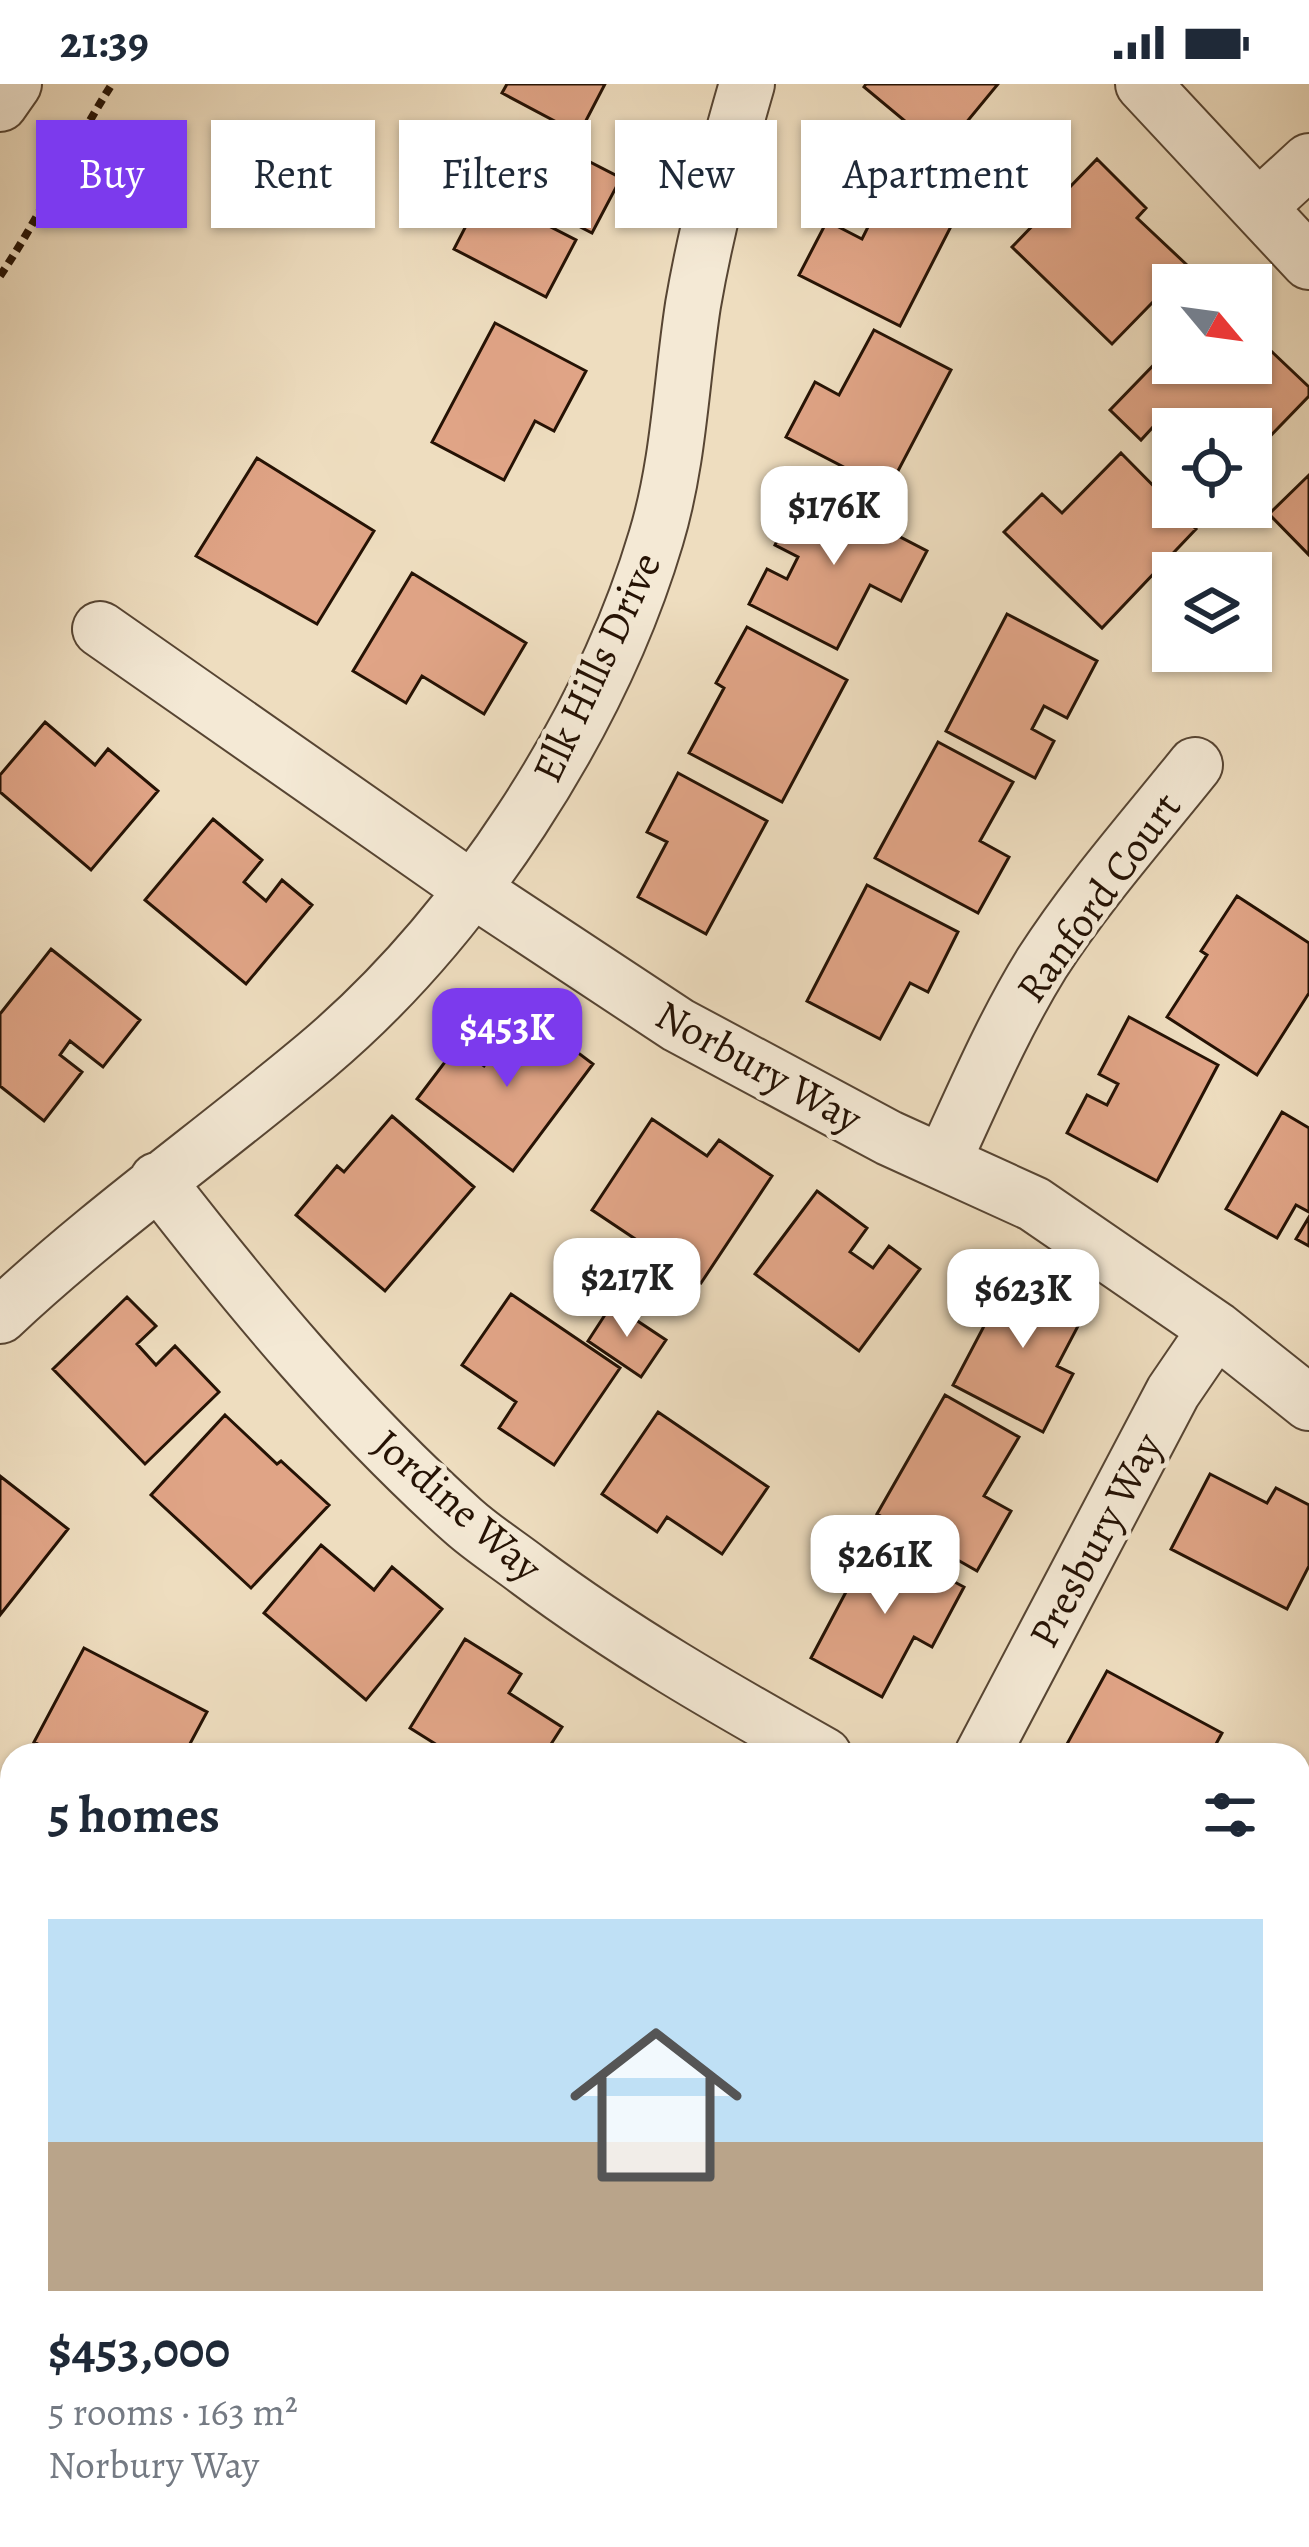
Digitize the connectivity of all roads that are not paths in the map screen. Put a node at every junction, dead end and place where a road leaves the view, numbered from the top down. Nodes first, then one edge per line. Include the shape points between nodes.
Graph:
1 (14, 84) edge
2 (747, 84) edge
3 (1143, 84) edge
4 (0, 104) edge
5 (1309, 160) edge
6 (1260, 206) junction
7 (1309, 262) edge
8 (100, 629) dead end
9 (1195, 765) dead end
10 (472, 889) junction
11 (944, 1162) junction
12 (157, 1180) junction
13 (0, 1316) edge
14 (1216, 1329) junction
15 (1309, 1402) edge
16 (802, 1743) edge
17 (988, 1743) edge

1 - 4 street
2 - 10 street, Elk Hills Drive via 693,305 656,538 582,719
3 - 6 street
5 - 6 street
6 - 7 street
8 - 10 street, Norbury Way
9 - 11 street, Ranford Court via 1041,965
10 - 11 street, Norbury Way via 699,1037
10 - 12 street, Elk Hills Drive via 374,1003
11 - 14 street, Norbury Way via 1034,1204
12 - 13 street, Elk Hills Drive
12 - 16 street, Jordine Way via 301,1359 464,1523 594,1620
14 - 15 street, Norbury Way
14 - 17 street, Presbury Way via 1173,1392

